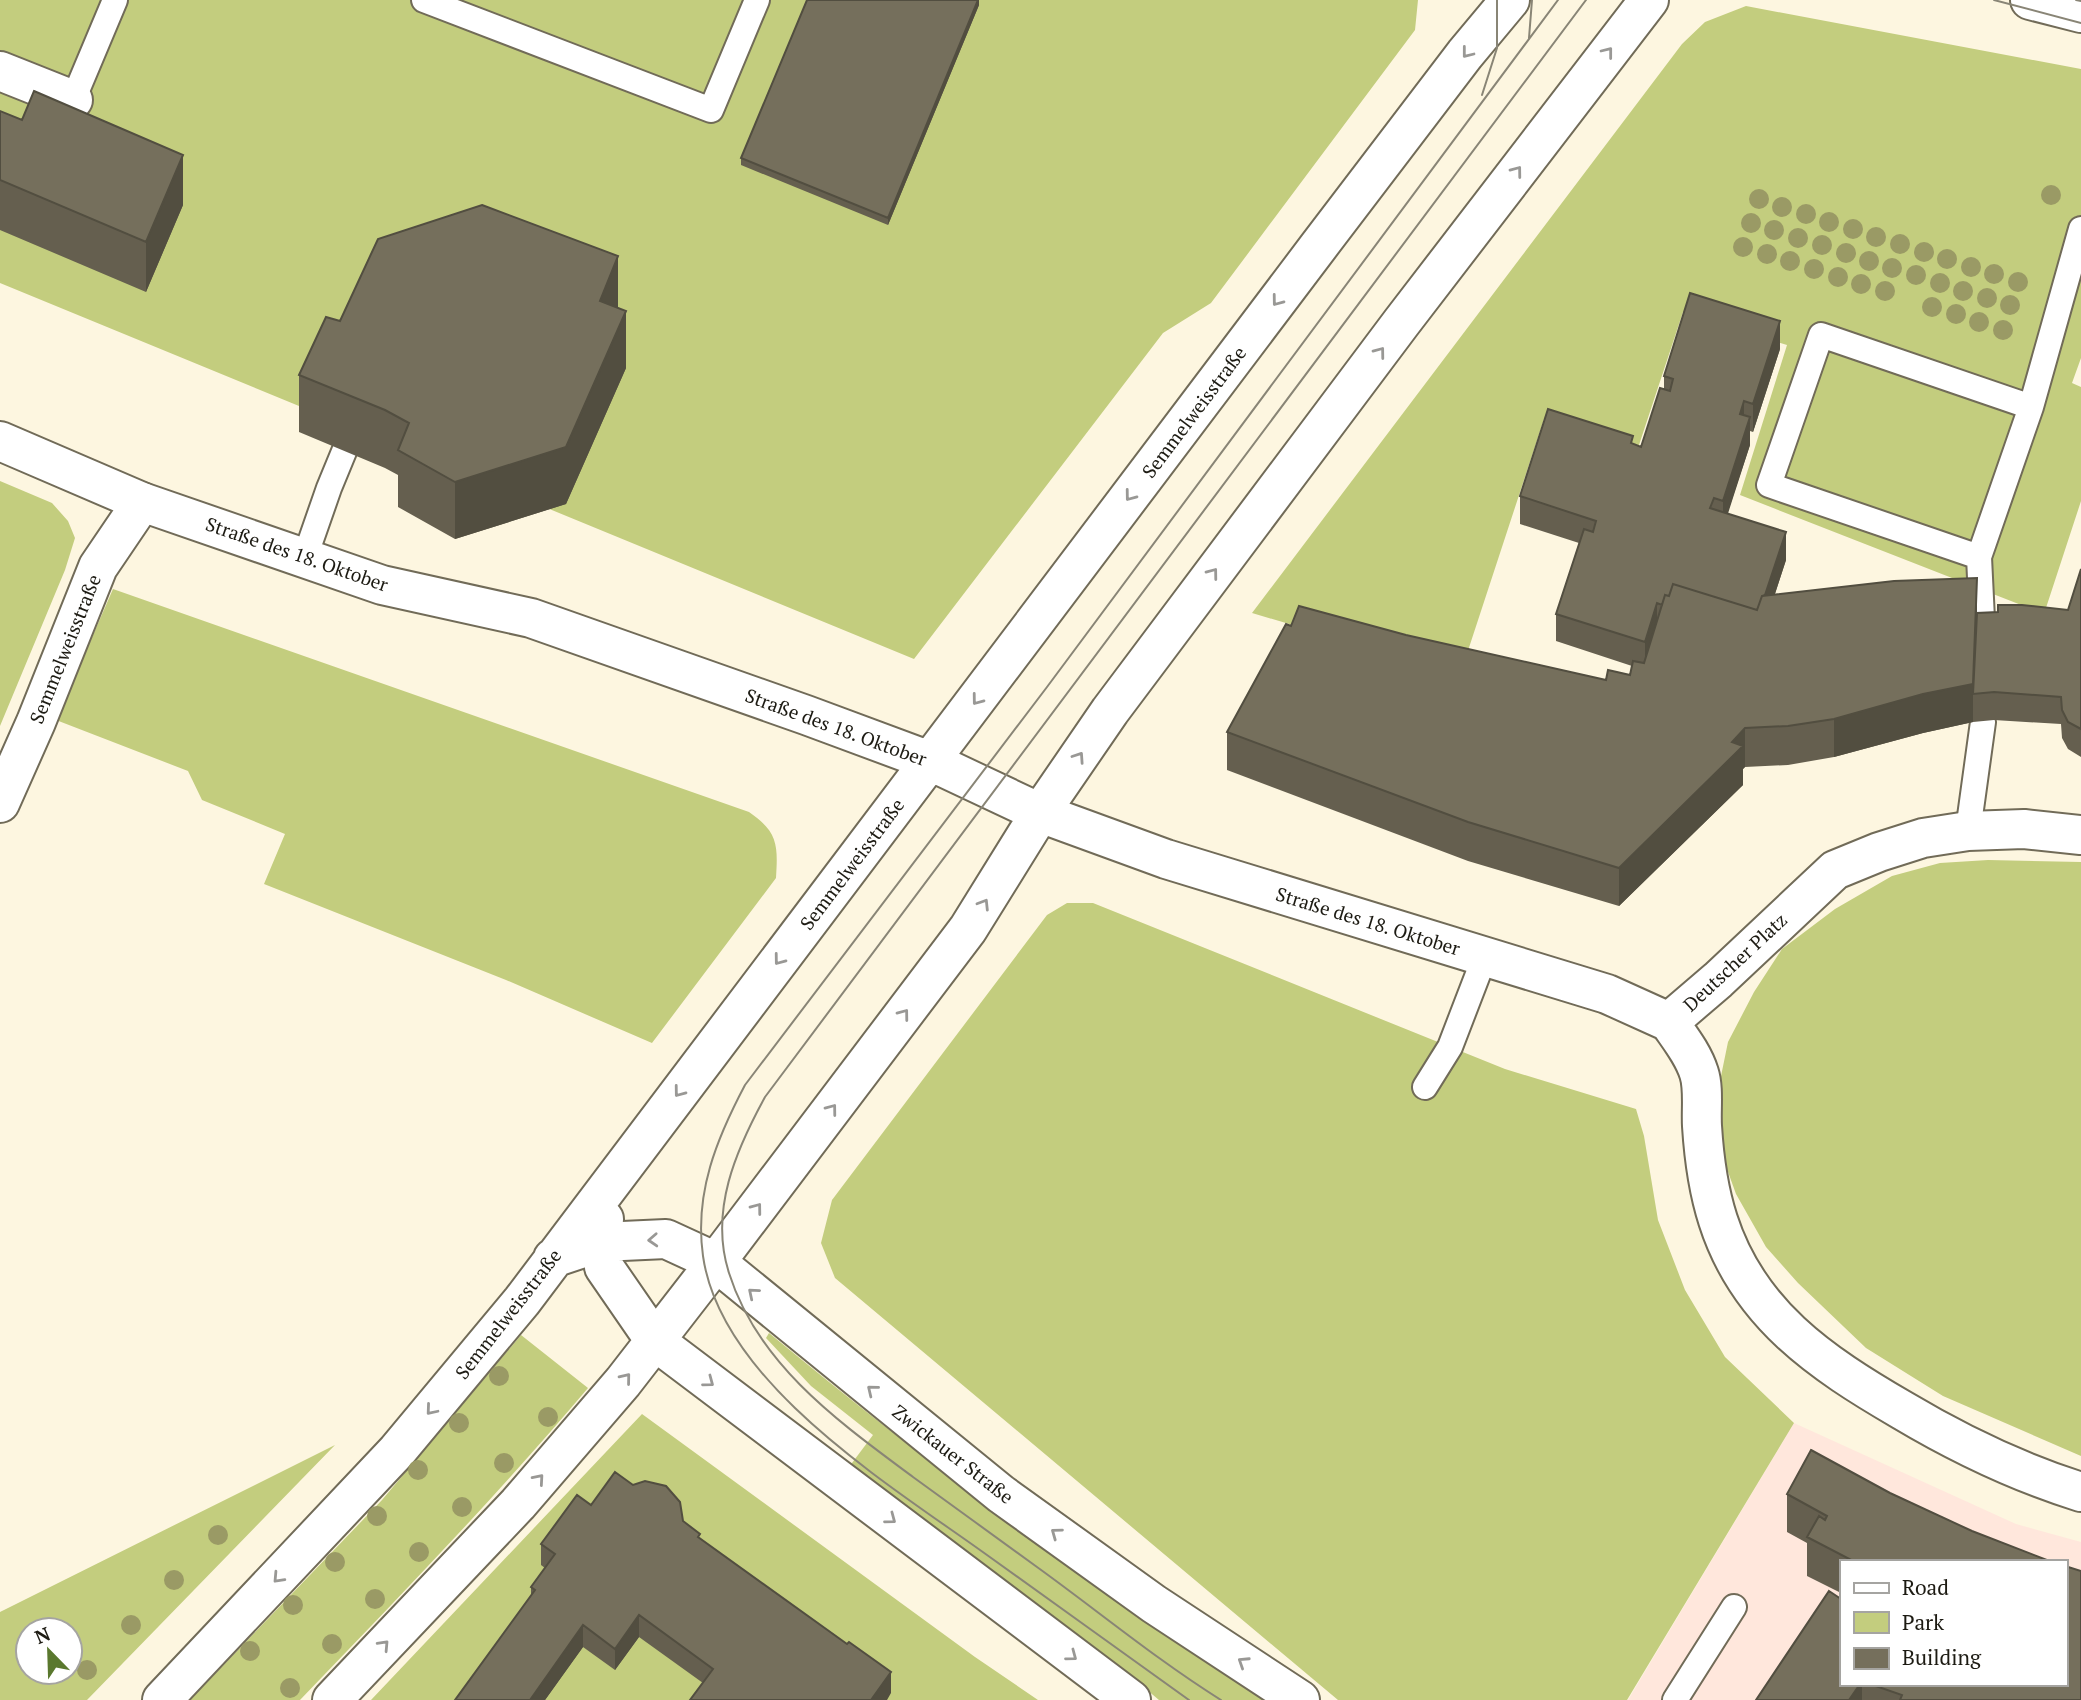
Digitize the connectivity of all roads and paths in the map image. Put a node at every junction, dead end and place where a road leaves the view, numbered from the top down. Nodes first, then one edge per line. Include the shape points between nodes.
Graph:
1 (115, 0) edge
2 (424, 0) edge
3 (757, 0) edge
4 (1510, 0) edge
5 (1649, 0) edge
6 (2033, 0) edge
7 (2081, 13) edge
8 (0, 71) edge
9 (73, 100) joint
10 (2081, 229) edge
11 (366, 397) edge
12 (2031, 407) junction
13 (0, 440) edge
14 (142, 502) junction
15 (305, 557) junction
16 (1979, 557) junction
17 (1983, 640) edge
18 (1983, 722) edge
19 (930, 761) junction
20 (0, 803) edge
21 (1040, 813) junction
22 (1968, 831) junction
23 (2081, 835) edge
24 (1485, 956) junction
25 (1669, 1022) junction
26 (1425, 1087) dead end
27 (626, 1162) junction
28 (601, 1242) junction
29 (553, 1258) junction
30 (716, 1262) junction
31 (655, 1341) junction
32 (2081, 1492) edge
33 (1734, 1607) dead end
34 (162, 1700) edge
35 (332, 1700) edge
36 (1131, 1700) edge
37 (1300, 1700) edge
38 (1675, 1700) edge

1 - 9 lane
2 - 3 lane via 711,110
4 -> 19 main road, Semmelweisstraße
21 -> 5 main road via 1110,711
6 - 7 main road
8 - 9 main road
10 - 12 lane
11 - 15 lane
12 - 16 lane
12 - 16 lane via 1821,335 1808,372 1769,485
13 - 14 main road, Straße des 18. Oktober
14 - 15 main road, Straße des 18. Oktober
14 - 20 main road, Semmelweisstraße via 98,567
15 - 19 main road, Straße des 18. Oktober via 382,585 531,618
16 - 17 lane
18 - 22 lane
19 - 21 main road, Straße des 18. Oktober
19 -> 27 main road, Semmelweisstraße
21 - 24 main road, Straße des 18. Oktober via 1166,859
30 -> 21 main road via 968,929
22 - 23 main road, Deutscher Platz via 2024,829
22 - 25 main road, Deutscher Platz via 1923,838 1835,870
24 - 25 main road, Straße des 18. Oktober via 1607,994
24 - 26 lane via 1450,1047
25 - 32 main road, Deutscher Platz via 1699,1074 1704,1168 1718,1222 1742,1273 1771,1313 1807,1349 1849,1380 1913,1417 1995,1461
27 - 28 main road via 607,1202
27 - 29 main road, Semmelweisstraße
28 - 29 main road, Zwickauer Straße
30 -> 28 main road, Zwickauer Straße via 666,1239
28 - 31 main road via 604,1268
29 -> 34 main road, Semmelweisstraße via 397,1451
30 - 31 main road
37 -> 30 main road, Zwickauer Straße via 1154,1604 1001,1494
35 -> 31 main road via 517,1504
31 -> 36 main road
33 - 38 lane

